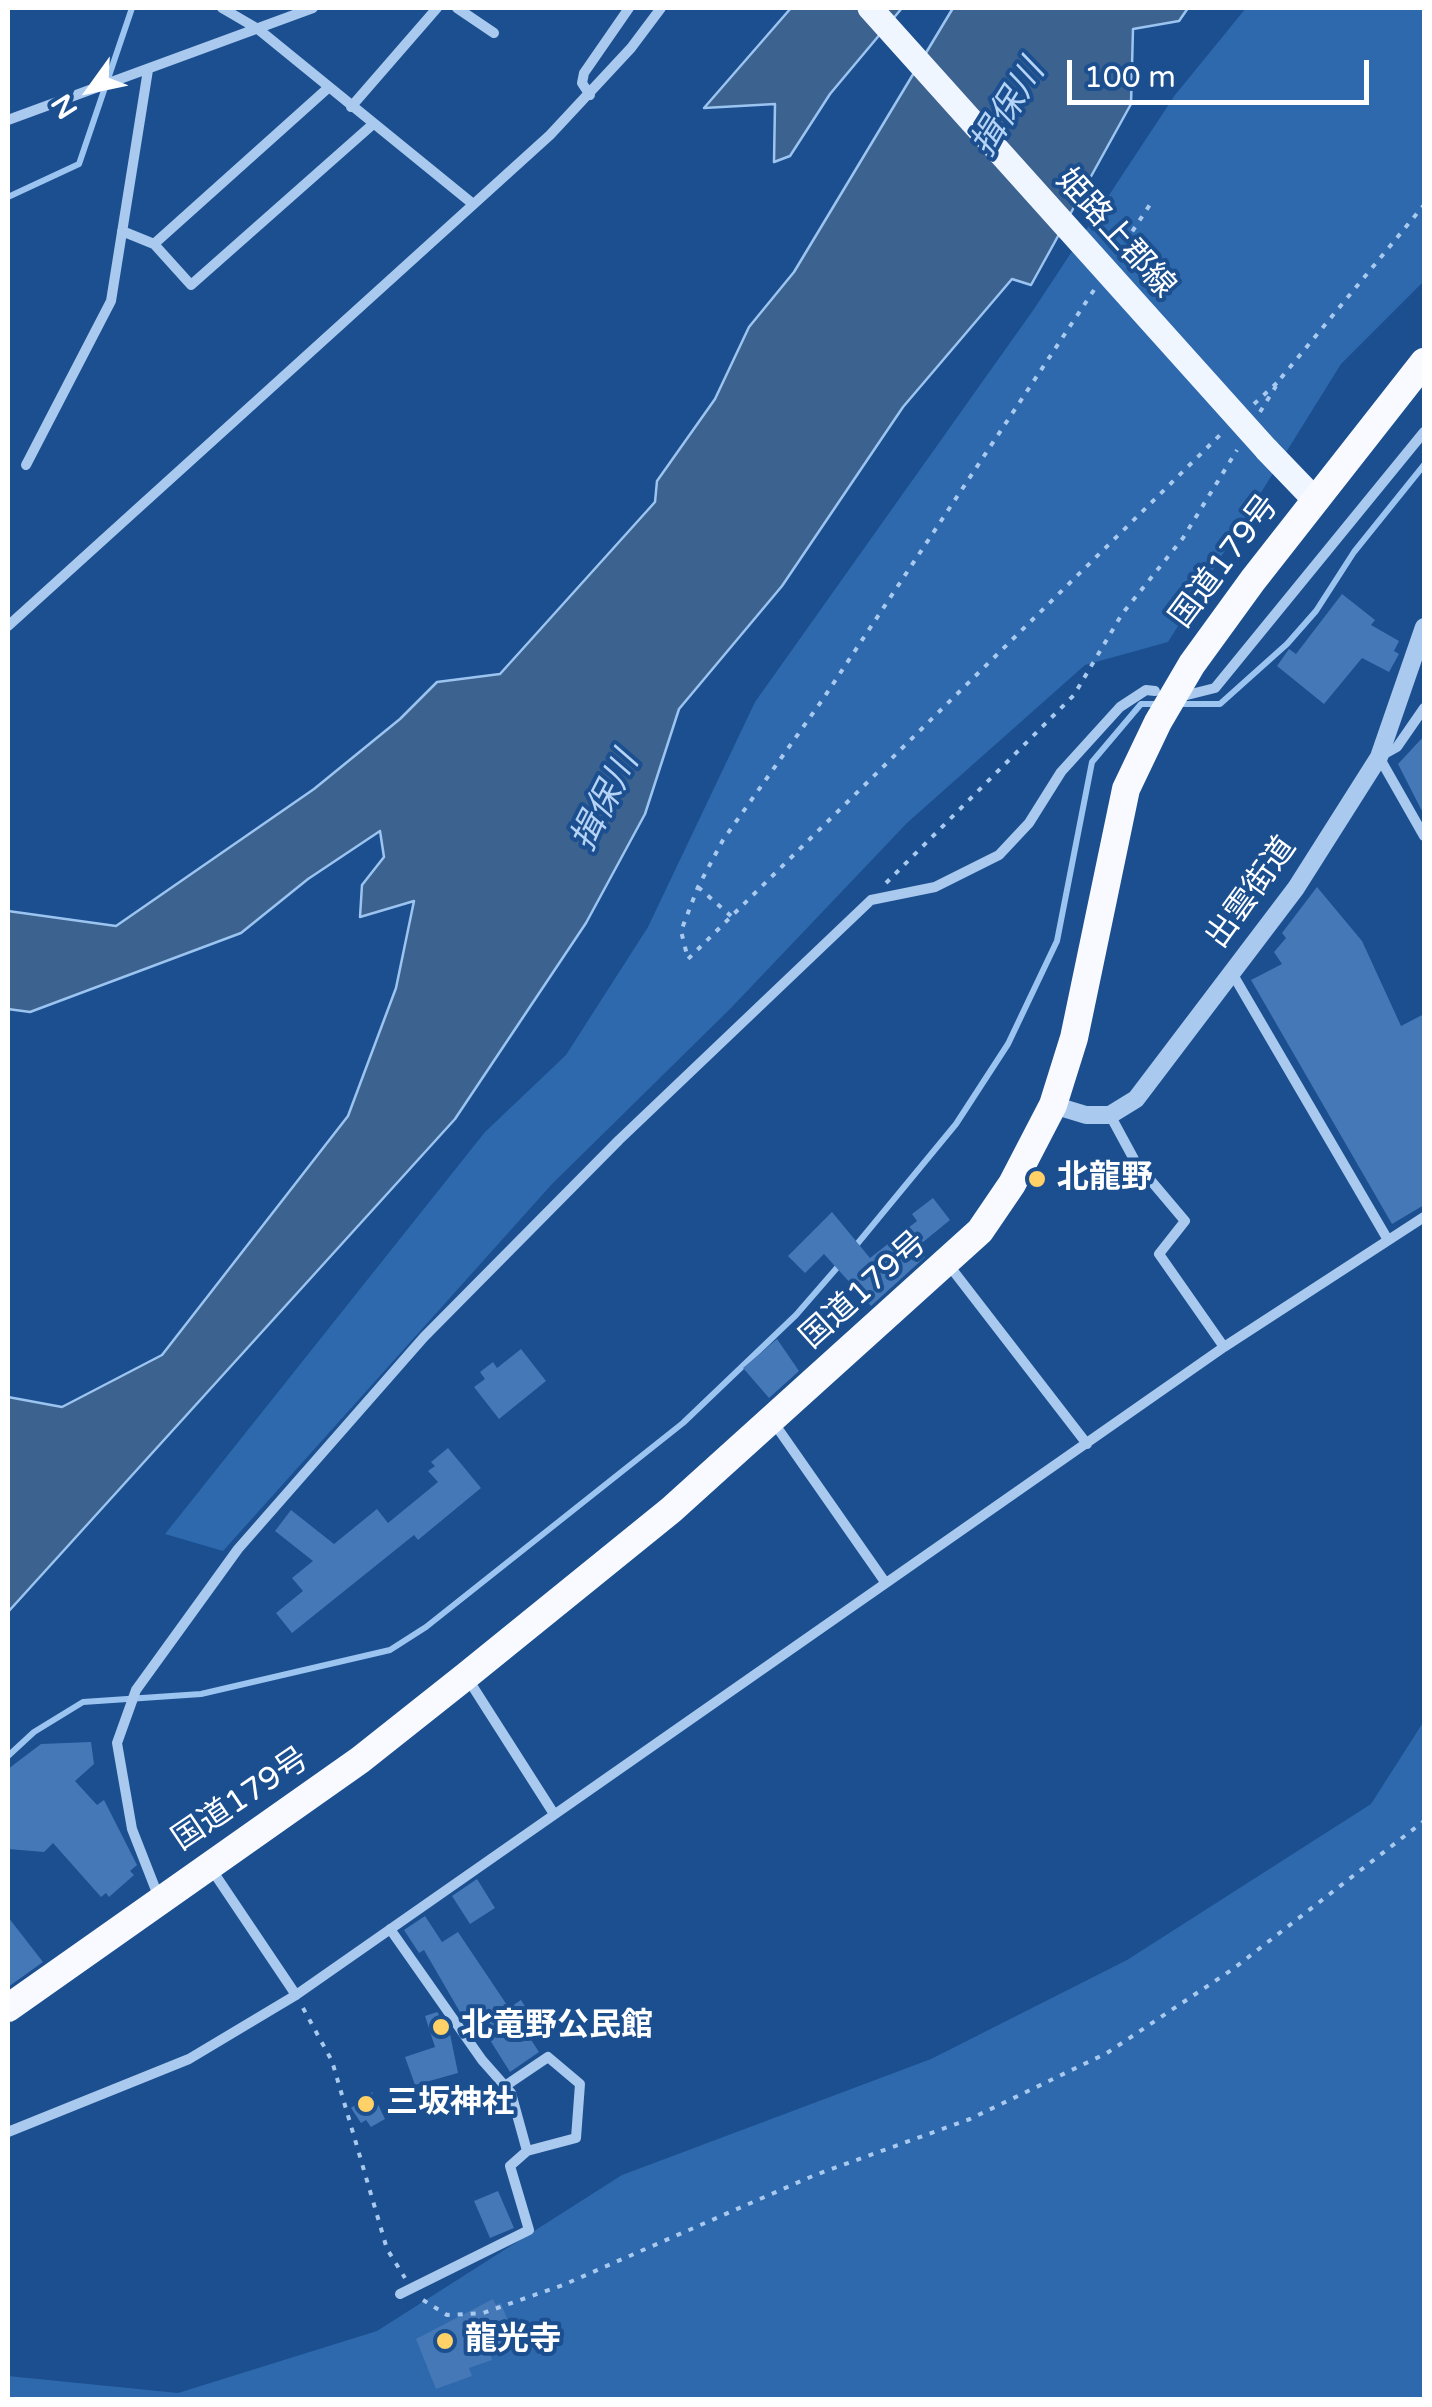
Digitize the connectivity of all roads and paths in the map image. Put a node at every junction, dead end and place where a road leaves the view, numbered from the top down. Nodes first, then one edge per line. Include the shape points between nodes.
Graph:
1 (222, 8) edge
2 (314, 8) edge
3 (437, 8) edge
4 (457, 8) edge
5 (629, 8) edge
6 (660, 8) edge
7 (870, 8) edge
8 (258, 29) junction
9 (494, 33) dead end
10 (148, 70) junction
11 (328, 88) junction
12 (590, 95) junction
13 (351, 107) junction
14 (8, 118) edge
15 (372, 124) junction
16 (1153, 200) dead end
17 (473, 204) junction
18 (1424, 205) edge
19 (122, 231) junction
20 (154, 244) junction
21 (1109, 266) dead end
22 (1098, 283) dead end
23 (1424, 362) edge
24 (1280, 380) junction
25 (1253, 404) dead end
26 (1251, 427) dead end
27 (1226, 429) dead end
28 (1424, 432) edge
29 (1241, 443) dead end
30 (26, 465) dead end
31 (1316, 500) junction
32 (8, 626) edge
33 (1424, 627) edge
34 (1154, 691) dead end
35 (1187, 695) dead end
36 (1424, 708) edge
37 (1380, 756) junction
38 (1424, 836) edge
39 (698, 887) junction
40 (871, 900) junction
41 (731, 916) junction
42 (1232, 972) junction
43 (1053, 1105) junction
44 (1110, 1115) junction
45 (1424, 1217) edge
46 (1388, 1240) junction
47 (948, 1264) junction
48 (1224, 1347) junction
49 (772, 1422) junction
50 (1086, 1444) junction
51 (885, 1582) junction
52 (466, 1676) junction
53 (554, 1814) junction
54 (1424, 1821) edge
55 (208, 1865) junction
56 (159, 1898) junction
57 (390, 1929) junction
58 (296, 1995) junction
59 (8, 2008) edge
60 (505, 2086) junction
61 (8, 2132) edge
62 (527, 2152) junction
63 (406, 2280) dead end
64 (400, 2294) dead end
65 (415, 2295) dead end

1 - 8 street
2 - 8 street
3 - 13 street
4 - 9 street
5 - 12 street via 584,72
6 - 12 street
7 - 31 main road, 姫路上郡線, bridge
8 - 10 street
8 - 11 street
10 - 14 street
10 - 19 street
11 - 13 street
11 - 20 street
12 - 17 street
13 - 15 street
15 - 17 street
15 - 20 street via 191,285
16 - 21 path
17 - 32 street
18 - 24 path
19 - 20 street
19 - 30 street via 102,325
22 - 39 path via 723,840
23 - 31 highway, 国道179号
24 - 25 path
24 - 26 path
27 - 41 path
28 - 35 street via 1216,688
29 - 40 path via 1074,695
31 - 43 highway, 国道179号 via 1192,664 1126,789 1074,1038
33 - 37 street, 出雲街道
34 - 40 street via 1120,708 998,855 935,887
36 - 37 street via 1397,747
37 - 38 street
37 - 42 street, 出雲街道 via 1296,888
39 - 41 path
39 - 41 path via 682,932 688,959
40 - 56 street via 424,1337 238,1549 136,1690 117,1743 132,1829
42 - 44 street, 出雲街道 via 1136,1098
42 - 46 street
43 - 44 street
43 - 47 highway, 国道179号 via 999,1205
44 - 48 street via 1136,1164 1185,1221 1159,1254
45 - 46 street
46 - 48 street
47 - 49 highway, 国道179号
47 - 50 street
48 - 50 street
49 - 51 street
49 - 52 highway, 国道179号
50 - 51 street
51 - 53 street
52 - 53 street
52 - 55 highway, 国道179号 via 360,1760
53 - 57 street
54 - 65 path via 1234,1969 1107,2052 970,2119 815,2175 483,2314 448,2314
55 - 56 highway, 国道179号
55 - 58 street
56 - 59 highway, 国道179号
57 - 58 street
57 - 60 street
58 - 61 street via 189,2059
58 - 63 path via 332,2061 386,2248
60 - 62 street
60 - 62 street via 548,2057 580,2084 576,2138
62 - 64 street via 510,2166 529,2230

